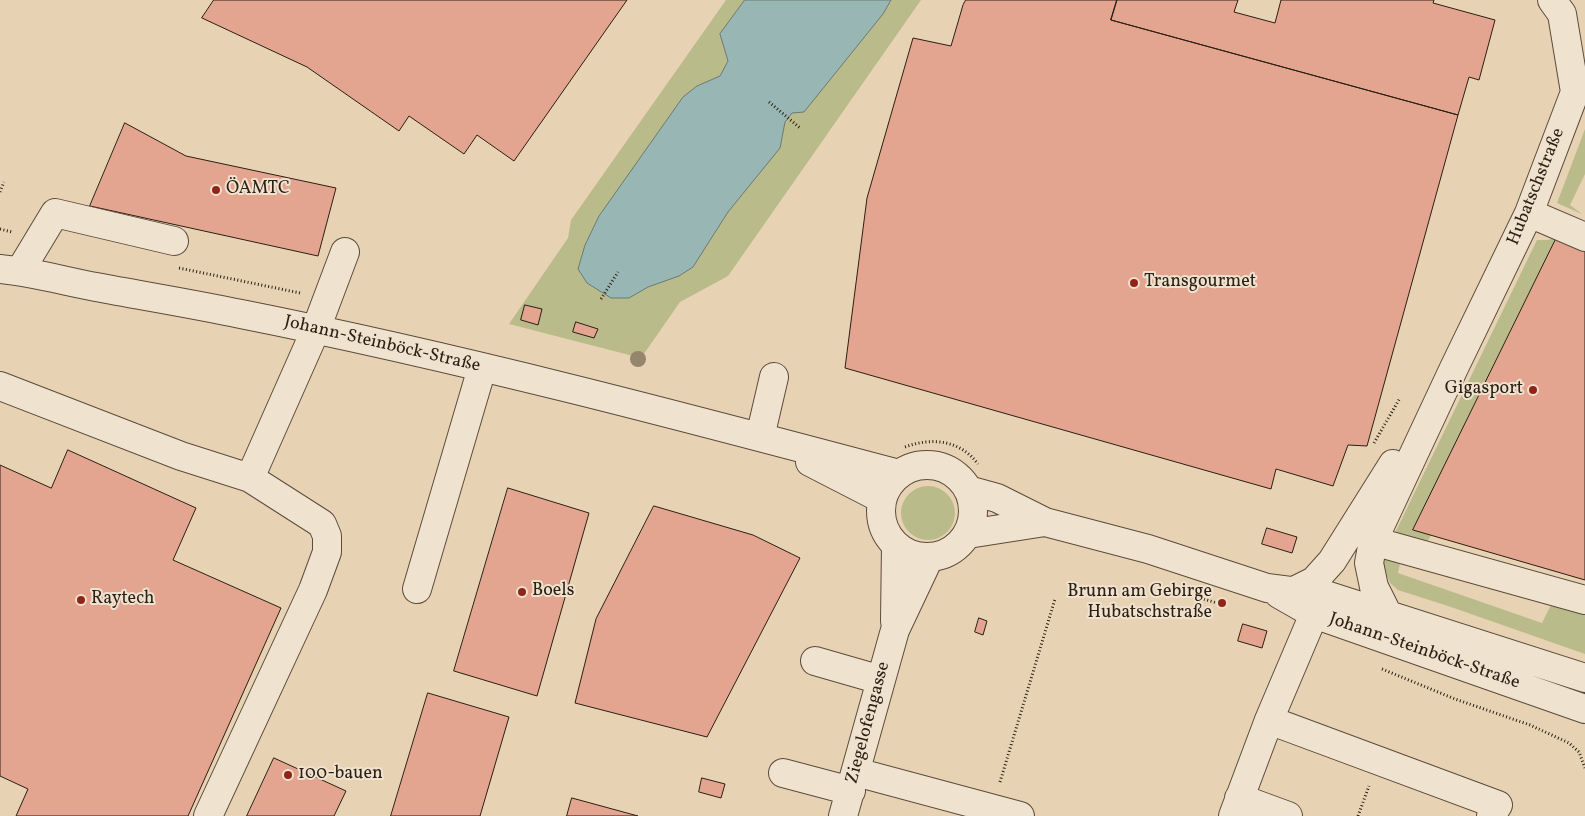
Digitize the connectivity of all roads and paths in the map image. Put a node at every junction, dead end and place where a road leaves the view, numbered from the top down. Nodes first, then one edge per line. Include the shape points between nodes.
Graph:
1 (1552, 0) edge
2 (1580, 89) edge
3 (769, 102) dead end
4 (800, 128) dead end
5 (4, 182) dead end
6 (0, 192) edge
7 (1529, 213) junction
8 (1585, 237) edge
9 (345, 252) dead end
10 (174, 254) joint
11 (10, 270) edge
12 (618, 272) dead end
13 (300, 293) dead end
14 (601, 299) dead end
15 (316, 329) junction
16 (482, 368) junction
17 (1454, 368) junction
18 (774, 377) dead end
19 (0, 386) edge
20 (760, 437) junction
21 (899, 474) junction
22 (250, 478) junction
23 (968, 490) junction
24 (882, 499) junction
25 (1045, 522) junction
26 (968, 534) junction
27 (1373, 541) junction
28 (896, 545) junction
29 (929, 558) junction
30 (1267, 588) junction
31 (417, 589) dead end
32 (1294, 591) junction
33 (1055, 599) dead end
34 (1585, 600) edge
35 (1314, 614) junction
36 (1388, 615) junction
37 (895, 630) junction
38 (815, 661) dead end
39 (1376, 666) dead end
40 (1585, 678) edge
41 (881, 680) junction
42 (1585, 709) edge
43 (1269, 720) junction
44 (1585, 768) edge
45 (783, 773) dead end
46 (850, 793) edge
47 (1236, 807) edge
48 (992, 808) junction
49 (1500, 812) edge
50 (208, 816) edge
51 (1020, 816) edge
52 (1288, 816) edge

1 - 2 street, Hubatschstraße via 1562,14
2 - 7 street, Hubatschstraße
3 - 4 path
5 - 6 path
7 - 8 street
7 - 17 street, Hubatschstraße
9 - 15 street
10 - 11 street via 55,213
10 - 13 path
11 - 15 street, Johann-Steinböck-Straße
12 - 14 path
15 - 16 street, Johann-Steinböck-Straße
15 - 22 street
16 - 20 street, Johann-Steinböck-Straße
16 - 31 street
17 - 27 street, Hubatschstraße
17 - 32 street, Hubatschstraße via 1332,561 1314,581
18 - 20 street
19 - 22 street via 181,456
20 - 21 street, Johann-Steinböck-Straße
20 - 24 street, Johann-Steinböck-Straße
21 - 23 street via 929,464 945,468 959,477
21 - 24 street
22 - 50 street via 322,524 327,536 327,552 313,590
23 - 25 street, Johann-Steinböck-Straße via 997,498
23 - 26 street via 973,504 973,519
24 - 28 street via 881,516 886,532
25 - 26 street, Johann-Steinböck-Straße
25 - 30 street, Johann-Steinböck-Straße via 1148,549
26 - 29 street via 958,546
27 - 34 street
27 - 36 street, Hubatschstraße via 1369,563 1374,587
28 - 29 street via 911,555
28 - 37 street, Ziegelofengasse
29 - 37 street, Ziegelofengasse
30 - 32 street, Johann-Steinböck-Straße
30 - 35 street, Johann-Steinböck-Straße
32 - 36 street, Johann-Steinböck-Straße via 1329,596
33 - 48 path
35 - 42 street, Johann-Steinböck-Straße
35 - 43 street
36 - 40 street, Johann-Steinböck-Straße
37 - 41 street, Ziegelofengasse
38 - 41 street
39 - 44 path via 1569,743 1579,752
41 - 46 street, Ziegelofengasse
43 - 47 street
43 - 49 street
45 - 46 street
46 - 48 street
47 - 52 street
48 - 51 street

